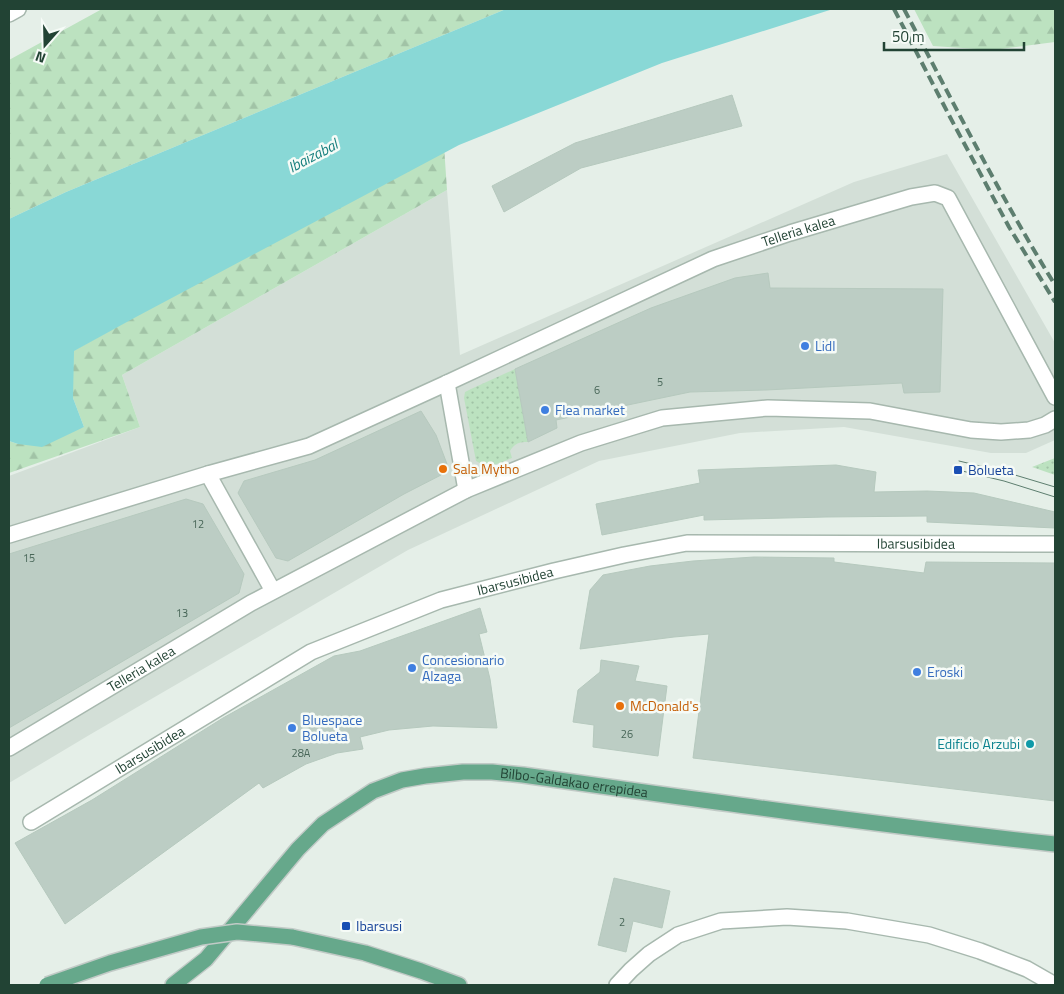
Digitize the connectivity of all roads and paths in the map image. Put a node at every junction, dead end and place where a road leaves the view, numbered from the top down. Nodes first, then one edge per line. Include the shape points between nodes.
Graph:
1 (18, 9) edge
2 (9, 14) edge
3 (447, 383) junction
4 (1055, 396) edge
5 (1055, 420) edge
6 (208, 474) junction
7 (466, 490) junction
8 (9, 535) edge
9 (1055, 544) edge
10 (273, 591) junction
11 (9, 748) edge
12 (31, 822) dead end
13 (1055, 844) edge
14 (47, 985) edge
15 (172, 985) edge
16 (459, 985) edge
17 (617, 985) edge
18 (1055, 985) edge

1 - 2 street
3 - 4 street, Telleria kalea via 713,259 911,196 935,193 948,198
3 - 6 street, Telleria kalea via 309,446
3 - 7 street
5 - 7 street, Telleria kalea via 1029,430 1001,432 971,430 870,412 768,408 662,418 581,443
6 - 8 street, Telleria kalea
6 - 10 street
7 - 10 street, Telleria kalea
9 - 12 street, Ibarsusibidea via 687,543 554,571 441,600 311,652
10 - 11 street, Telleria kalea
13 - 15 main road, Bilbo-Galdakao errepidea via 811,816 523,775 463,772 425,776 402,780 373,791 323,824 298,849 206,959
14 - 16 main road, bridge via 201,937 237,932 292,937 365,953
17 - 18 street via 649,954 678,935 721,921 787,917 847,921 929,935 1027,969

